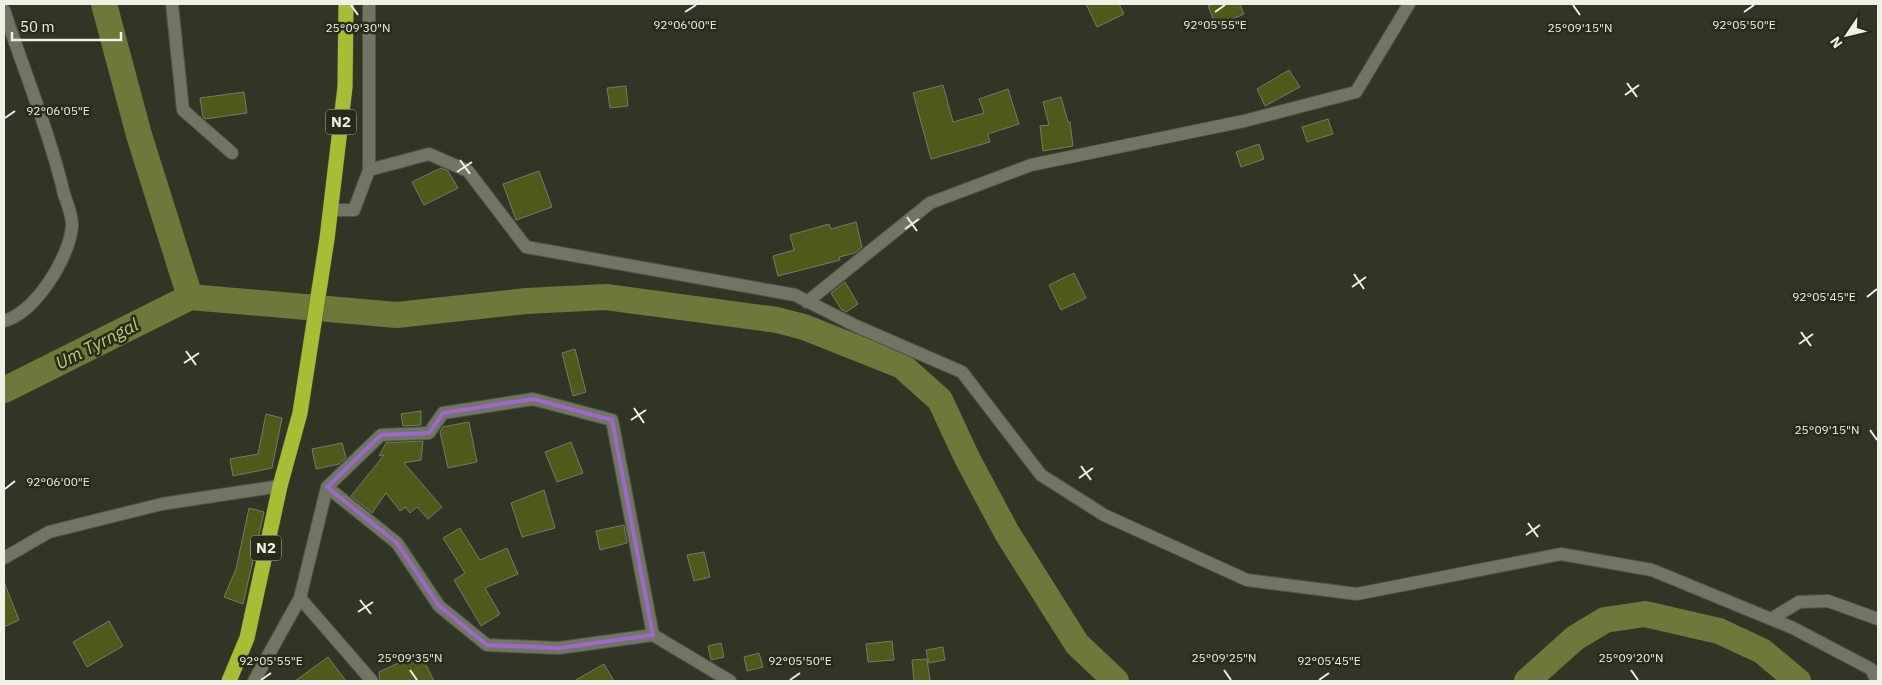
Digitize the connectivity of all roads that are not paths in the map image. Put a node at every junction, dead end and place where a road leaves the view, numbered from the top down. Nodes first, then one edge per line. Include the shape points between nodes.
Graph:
1 (9, 4) edge
2 (172, 4) edge
3 (346, 4) edge
4 (369, 4) edge
5 (1409, 4) edge
6 (4, 5) edge
7 (4, 10) edge
8 (232, 153) dead end
9 (369, 170) junction
10 (331, 210) junction
11 (807, 302) junction
12 (4, 321) edge
13 (280, 486) junction
14 (327, 487) junction
15 (4, 558) edge
16 (300, 598) junction
17 (1772, 619) junction
18 (1878, 619) edge
19 (653, 635) junction
20 (229, 681) edge
21 (254, 681) edge
22 (372, 681) edge
23 (730, 681) edge
24 (1877, 681) edge

1 - 6 street
2 - 8 street via 183,110
3 - 10 highway, N2 via 345,87
4 - 9 street
5 - 11 street via 1356,92 1244,120 1030,164 930,203
7 - 12 street via 58,167 72,226 63,257 39,298 12,319
9 - 10 street via 354,210
9 - 11 street via 429,154 468,171 526,247 795,295
10 - 13 highway, N2 via 300,413
11 - 17 street via 962,372 1041,475 1104,515 1247,580 1357,594 1561,554 1652,570
13 - 15 street via 162,504 48,532
13 - 20 highway, N2 via 246,638
14 - 16 street
14 - 19 street via 397,542 439,606 487,645 560,648
14 - 19 street via 381,435 429,433 443,413 534,399 612,420
16 - 21 street
16 - 22 street
17 - 18 street via 1800,602 1828,601
17 - 24 street via 1871,669
19 - 23 street

